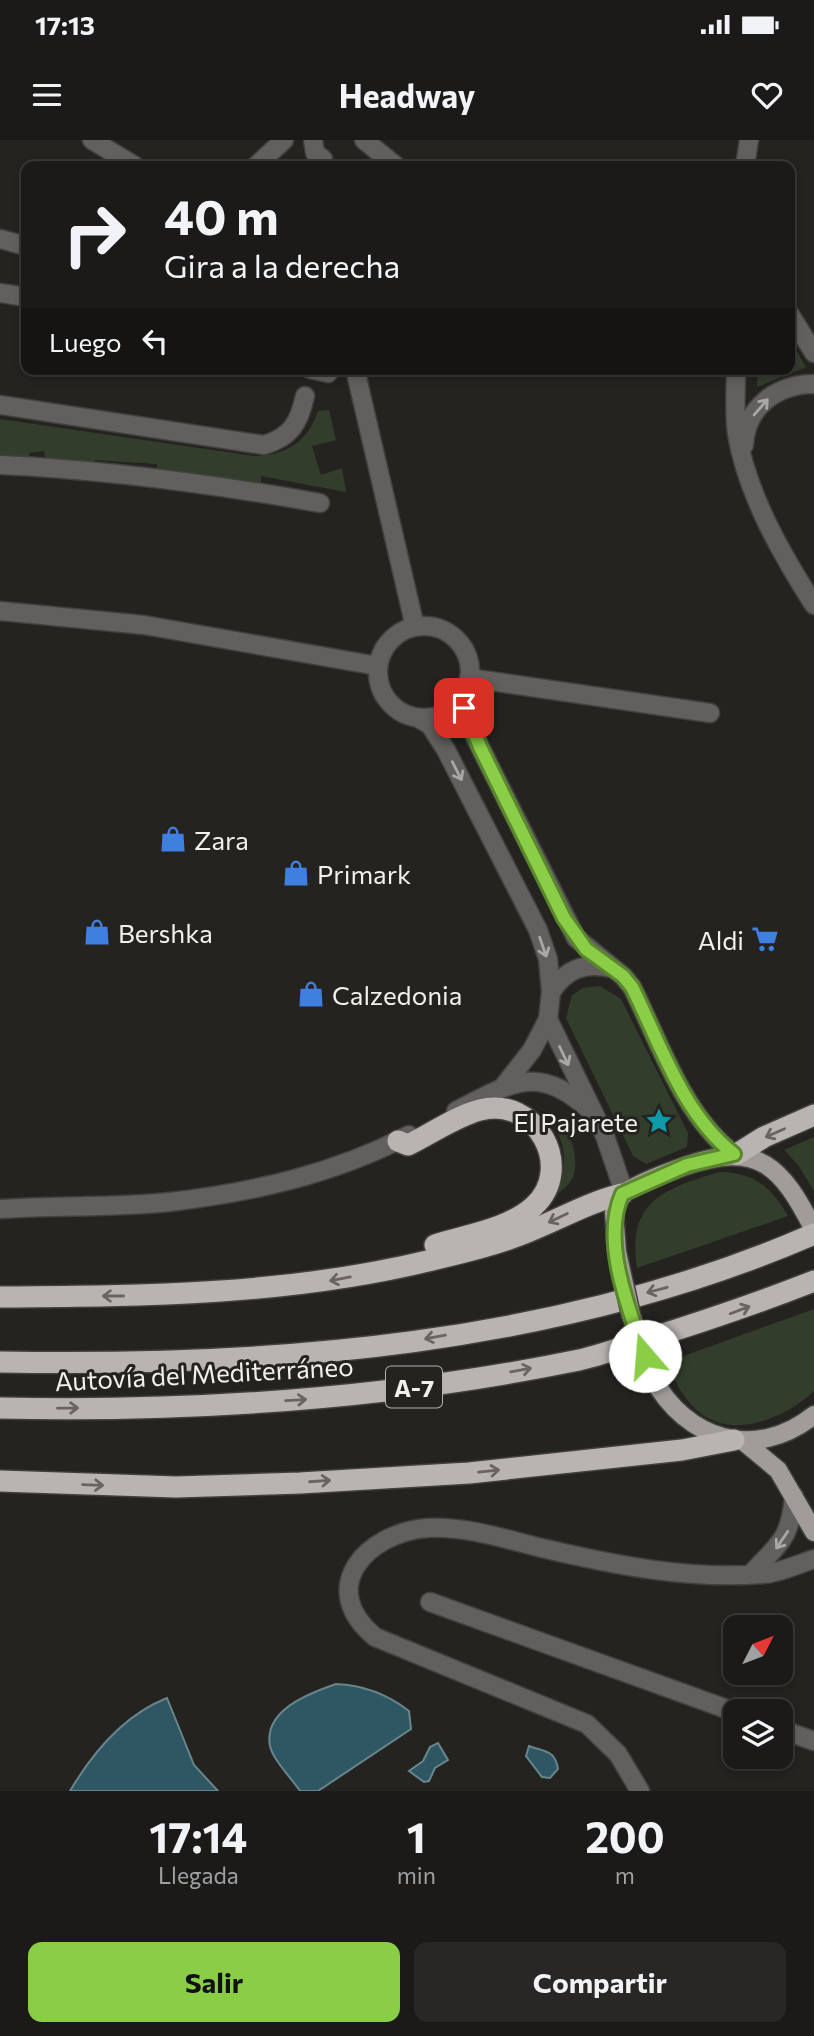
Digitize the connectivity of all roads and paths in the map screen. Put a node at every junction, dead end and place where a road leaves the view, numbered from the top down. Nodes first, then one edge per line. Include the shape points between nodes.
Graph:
1 (92, 140) edge
2 (284, 140) edge
3 (364, 140) edge
4 (749, 140) edge
5 (127, 161) edge
6 (261, 161) edge
7 (390, 161) edge
8 (747, 161) edge
9 (0, 239) edge
10 (21, 245) edge
11 (0, 293) edge
12 (21, 296) edge
13 (795, 323) edge
14 (814, 353) edge
15 (356, 375) edge
16 (736, 375) edge
17 (814, 384) edge
18 (305, 397) dead end
19 (0, 405) edge
20 (745, 463) junction
21 (0, 465) edge
22 (320, 503) dead end
23 (814, 605) edge
24 (0, 611) edge
25 (415, 627) junction
26 (378, 666) junction
27 (467, 685) junction
28 (710, 713) dead end
29 (418, 718) junction
30 (611, 968) junction
31 (551, 992) junction
32 (548, 1019) junction
33 (503, 1087) junction
34 (593, 1113) junction
35 (814, 1115) edge
36 (398, 1141) junction
37 (736, 1154) junction
38 (623, 1193) junction
39 (0, 1209) edge
40 (814, 1232) edge
41 (373, 1273) junction
42 (814, 1281) edge
43 (0, 1297) edge
44 (0, 1362) edge
45 (0, 1408) edge
46 (814, 1415) edge
47 (738, 1440) junction
48 (0, 1481) edge
49 (794, 1496) junction
50 (814, 1532) edge
51 (814, 1559) edge
52 (751, 1574) junction
53 (430, 1602) dead end
54 (723, 1708) edge
55 (793, 1734) edge
56 (814, 1741) edge
57 (639, 1791) edge

1 - 5 street
2 - 6 street
3 - 7 street
4 - 8 street
9 - 10 street
11 - 12 street
13 - 14 street
15 - 25 street
16 - 20 street via 737,433
20 -> 17 street via 749,421 761,404 778,391
18 - 19 street via 292,431 264,445
20 - 23 street via 792,571
21 - 22 street via 102,470
24 - 26 street via 144,625
25 - 26 street via 390,640
25 - 27 street via 443,630 455,638 464,650
26 - 29 street via 383,694 398,709
27 - 28 street
27 - 29 street via 446,712
27 - 30 street via 464,708 475,737 564,918 586,949
29 -> 31 street via 430,725 446,750 537,930 548,959
30 - 31 street via 583,965 570,971
30 - 37 street via 632,987 692,1108 719,1142
31 - 32 street
32 - 33 street via 532,1050
32 -> 34 street
33 - 34 street via 537,1080 554,1084
33 - 36 street
34 - 38 street via 617,1167
35 -> 37 highway
36 - 39 street via 270,1187 168,1202
36 - 41 highway via 408,1145 480,1110 498,1108 516,1112 538,1129 551,1154 551,1172 545,1190 519,1216 431,1246
37 - 38 main road via 704,1159
37 - 40 main road via 772,1168 794,1192
38 -> 41 highway via 590,1202 509,1239
38 - 47 main road, bridge via 614,1212 617,1252 631,1315 652,1377 675,1411 702,1430
40 -> 44 highway, Autovía del Mediterráneo / A-7 via 683,1283 590,1308 404,1343 261,1358 108,1364
41 -> 43 highway via 316,1284 165,1296
45 -> 42 highway, Autovía del Mediterráneo / A-7 via 304,1400 433,1385 581,1360 726,1315
46 - 47 main road via 799,1427 767,1439
48 -> 47 highway via 176,1487 300,1483 469,1473
47 - 49 main road via 778,1470
49 - 50 main road
49 -> 52 street via 792,1525
51 - 52 street
52 - 57 street via 624,1568 462,1529 427,1528 376,1543 354,1568 349,1599 358,1620 375,1637 587,1724 618,1755
53 - 54 street
55 - 56 street

